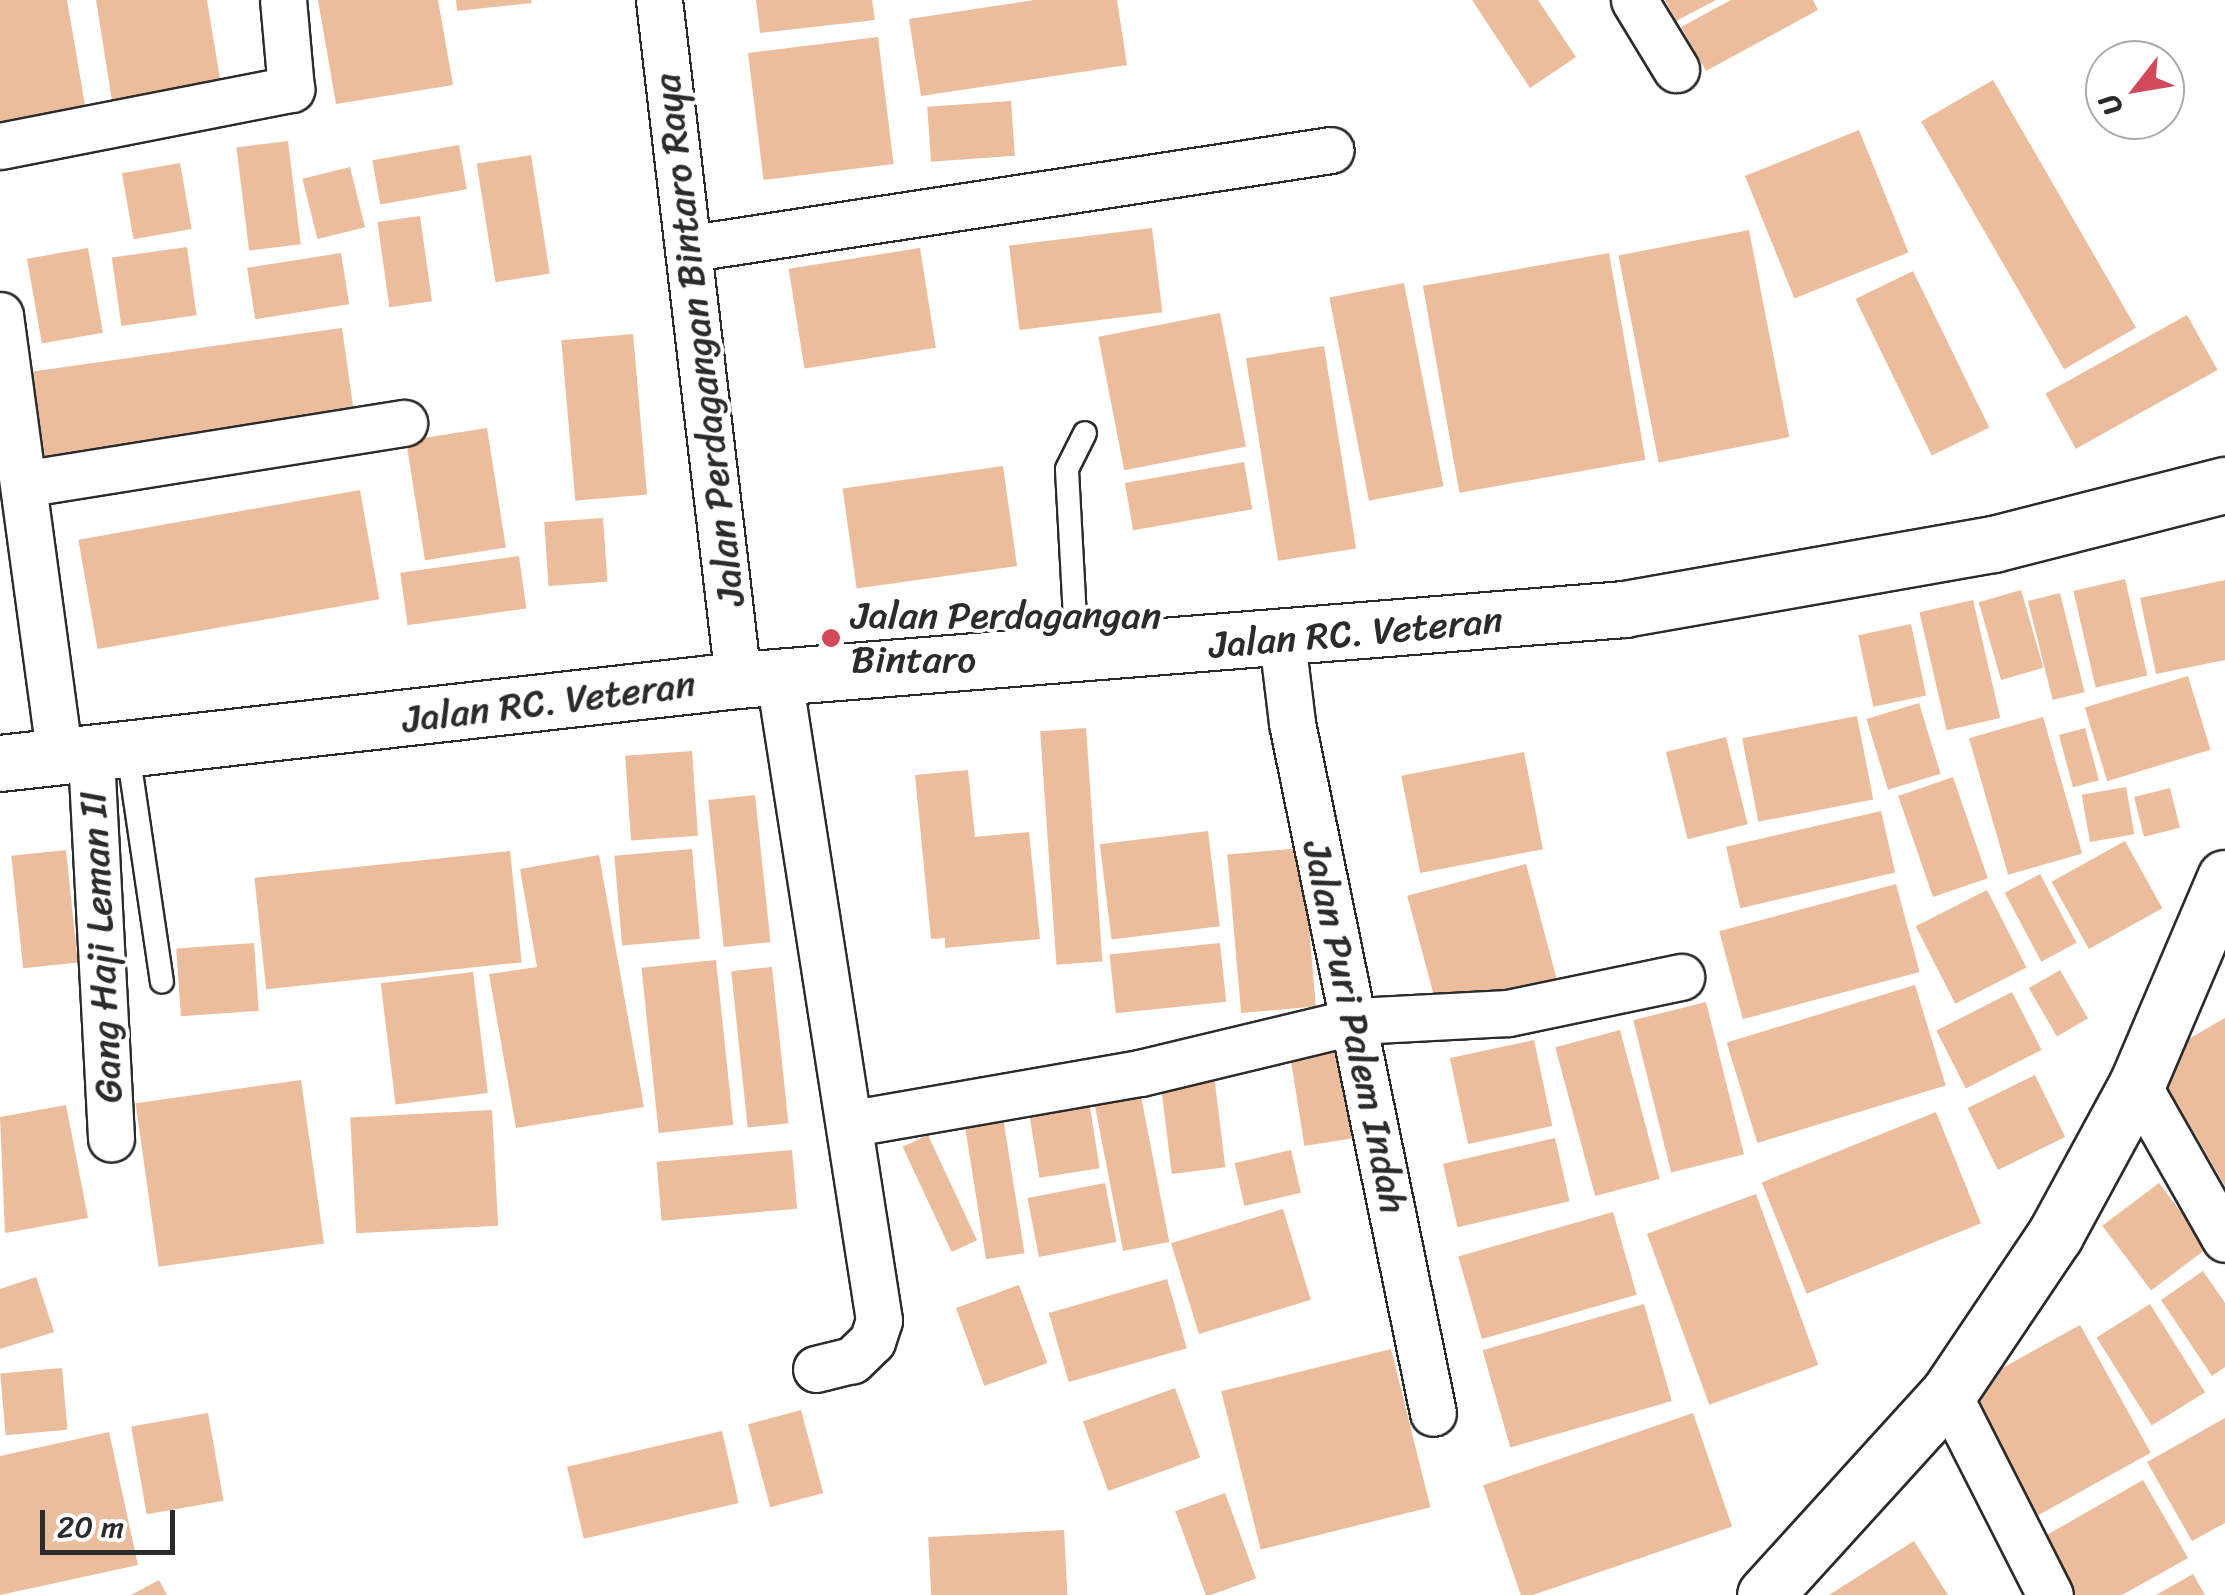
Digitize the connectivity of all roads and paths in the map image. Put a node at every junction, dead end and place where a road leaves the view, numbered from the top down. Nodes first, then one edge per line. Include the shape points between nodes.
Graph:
1 (283, 0) edge
2 (659, 0) edge
3 (1634, 0) edge
4 (1676, 68) dead end
5 (0, 146) edge
6 (1330, 150) dead end
7 (692, 248) junction
8 (0, 315) edge
9 (404, 424) dead end
10 (1086, 433) dead end
11 (29, 483) junction
12 (2225, 485) edge
13 (1282, 640) junction
14 (1077, 656) junction
15 (759, 679) junction
16 (93, 755) junction
17 (0, 764) edge
18 (2225, 878) edge
19 (1681, 977) dead end
20 (162, 982) dead end
21 (1356, 1021) junction
22 (2138, 1084) junction
23 (853, 1122) junction
24 (111, 1138) dead end
25 (2225, 1238) edge
26 (816, 1369) dead end
27 (1948, 1394) junction
28 (1434, 1412) dead end
29 (1764, 1595) edge
30 (2050, 1595) edge

1 - 5 street via 291,89
2 - 7 street, Jalan Perdagangan Bintaro Raya
3 - 4 street
6 - 7 street
7 - 15 street, Jalan Perdagangan Bintaro Raya
8 - 11 street, Gang Haji Leman II
9 - 11 street
10 - 14 lane via 1068,469
11 - 16 street, Gang Haji Leman II
12 - 13 main road, Jalan RC. Veteran via 1993,544 1624,609
13 - 14 main road, Jalan RC. Veteran
13 - 21 street, Jalan Puri Palem Indah via 1292,723
14 - 15 main road, Jalan RC. Veteran
15 - 16 main road, Jalan RC. Veteran
15 - 23 street, Jalan Perdagangan Bintaro Raya
16 - 17 main road, Jalan RC. Veteran
16 - 20 lane
16 - 24 street, Gang Haji Leman II
18 - 22 main road
19 - 21 street via 1508,1013
21 - 23 street via 1140,1073
21 - 28 street, Jalan Puri Palem Indah
22 - 25 street
22 - 27 main road via 2055,1235
23 - 26 street, Jalan Perdagangan Bintaro Raya via 879,1320 872,1342 852,1360
27 - 29 main road
27 - 30 street

